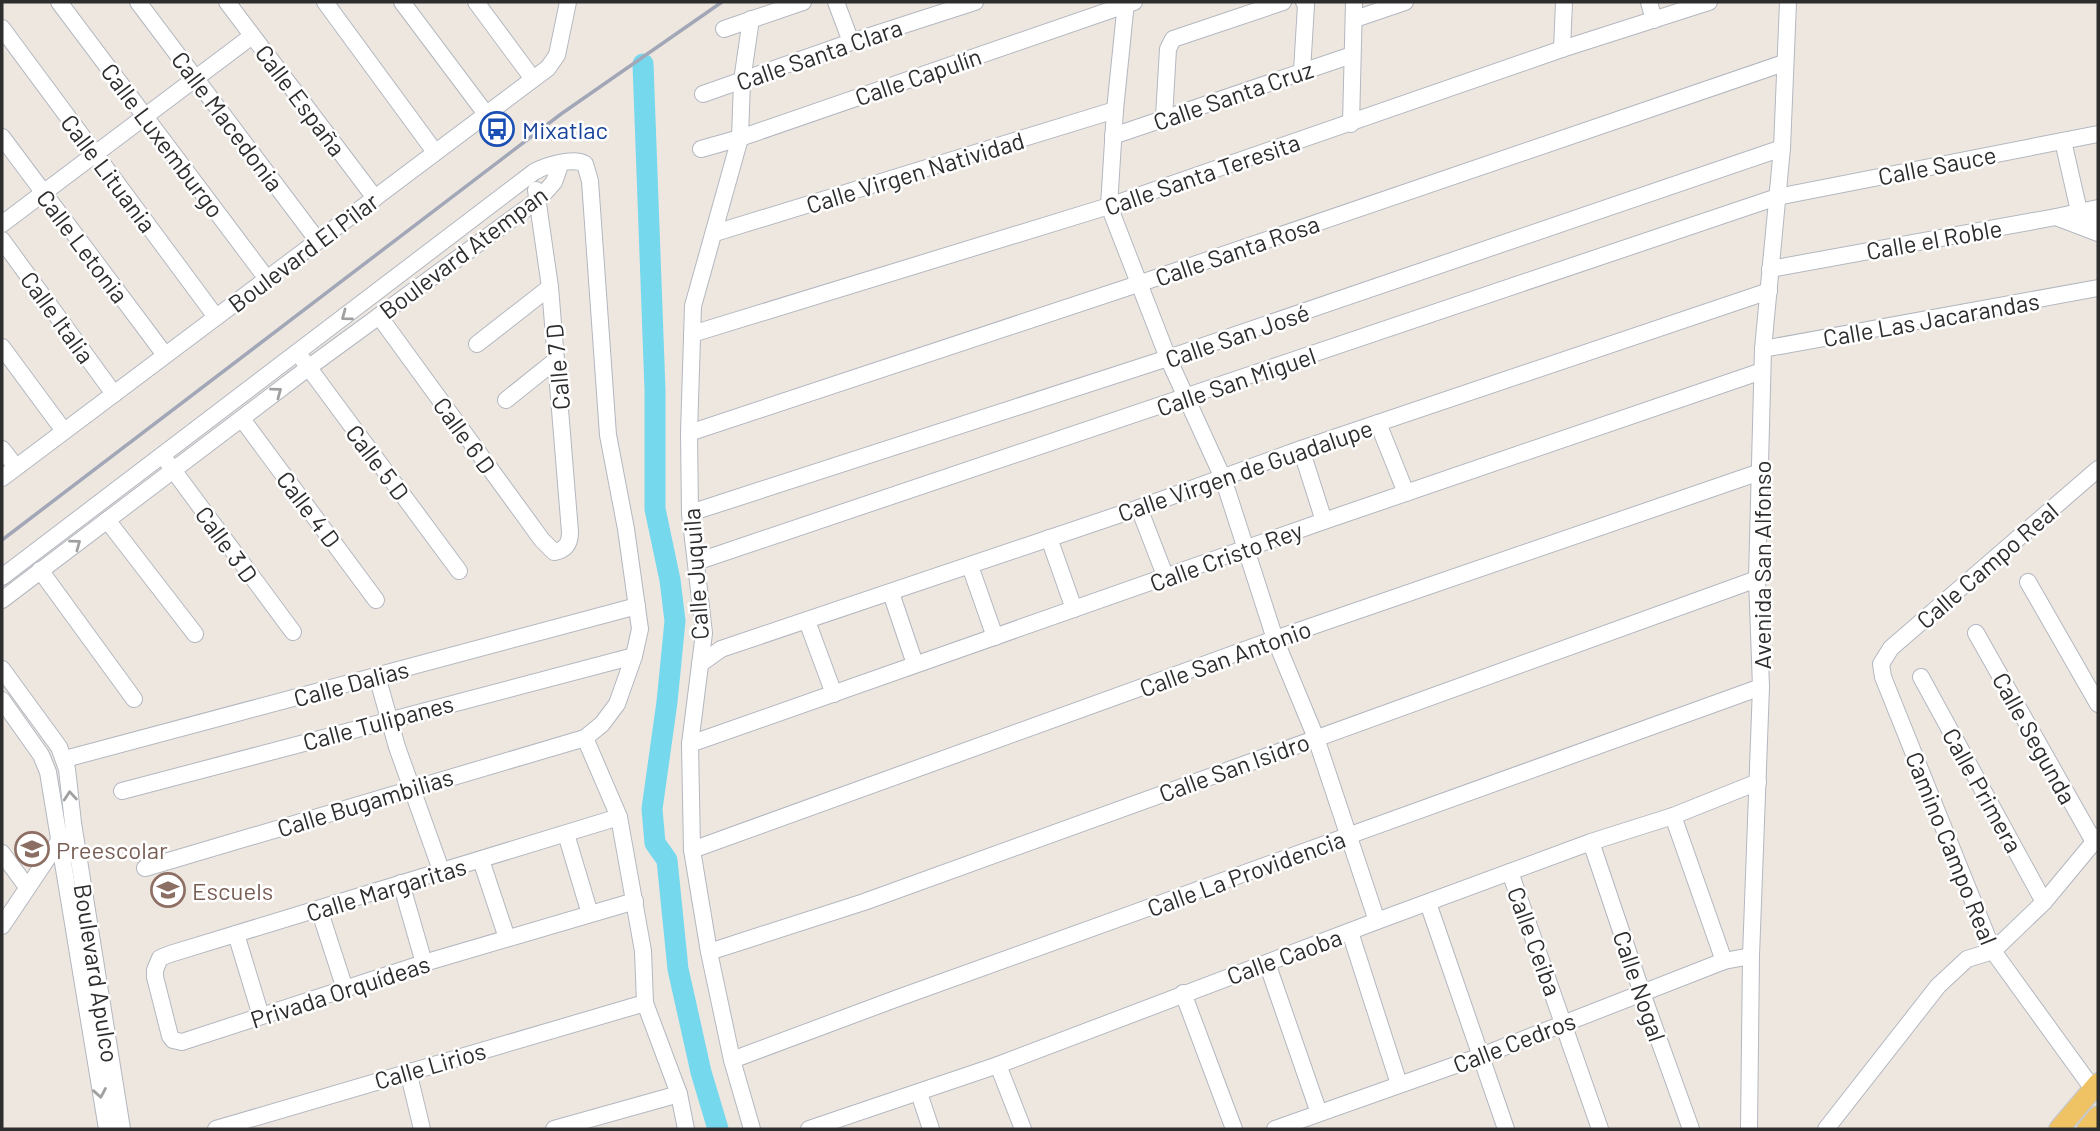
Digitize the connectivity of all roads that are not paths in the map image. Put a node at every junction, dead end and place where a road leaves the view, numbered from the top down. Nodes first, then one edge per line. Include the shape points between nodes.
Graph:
1 (59, 2) edge
2 (138, 2) edge
3 (227, 2) edge
4 (325, 2) edge
5 (402, 2) edge
6 (476, 2) edge
7 (803, 2) edge
8 (836, 2) edge
9 (975, 2) edge
10 (1283, 2) edge
11 (1304, 2) edge
12 (1354, 2) edge
13 (1405, 2) edge
14 (1564, 2) edge
15 (1649, 2) edge
16 (1709, 2) edge
17 (1788, 2) edge
18 (1129, 3) edge
19 (565, 4) edge
20 (937, 8) edge
21 (751, 19) junction
22 (1355, 19) junction
23 (1654, 20) junction
24 (2, 28) edge
25 (724, 29) dead end
26 (252, 36) junction
27 (851, 42) junction
28 (1562, 49) junction
29 (1352, 54) junction
30 (1784, 63) junction
31 (1302, 71) junction
32 (196, 78) junction
33 (533, 79) junction
34 (742, 81) junction
35 (703, 94) dead end
36 (1115, 110) junction
37 (486, 114) junction
38 (145, 117) junction
39 (1164, 117) junction
40 (1351, 124) junction
41 (2098, 134) edge
42 (1113, 136) junction
43 (2, 137) edge
44 (740, 138) junction
45 (2063, 141) junction
46 (1782, 148) junction
47 (701, 149) dead end
48 (435, 152) junction
49 (95, 154) junction
50 (560, 166) junction
51 (531, 175) junction
52 (44, 193) junction
53 (1777, 197) junction
54 (375, 198) junction
55 (539, 199) junction
56 (1110, 206) junction
57 (2098, 208) edge
58 (2079, 211) junction
59 (2056, 217) junction
60 (2098, 221) edge
61 (2, 225) edge
62 (715, 233) junction
63 (2098, 233) edge
64 (2, 240) edge
65 (318, 241) junction
66 (1770, 269) junction
67 (267, 279) junction
68 (1138, 284) junction
69 (550, 287) junction
70 (2098, 288) edge
71 (1769, 291) junction
72 (379, 316) junction
73 (216, 317) junction
74 (692, 334) junction
75 (477, 344) dead end
76 (2, 347) edge
77 (1763, 349) junction
78 (297, 352) junction
79 (165, 355) junction
80 (1168, 358) junction
81 (556, 360) junction
82 (308, 368) junction
83 (1762, 371) junction
84 (114, 394) junction
85 (1186, 398) junction
86 (506, 400) dead end
87 (242, 419) junction
88 (1378, 423) junction
89 (64, 431) junction
90 (689, 433) junction
91 (2, 449) edge
92 (1301, 449) junction
93 (162, 455) junction
94 (16, 467) junction
95 (2098, 469) edge
96 (173, 470) junction
97 (1760, 472) junction
98 (2, 478) edge
99 (1223, 478) junction
100 (1406, 493) junction
101 (1139, 508) junction
102 (690, 513) junction
103 (107, 520) junction
104 (1324, 521) junction
105 (1049, 538) junction
106 (1247, 548) junction
107 (554, 552) joint
108 (696, 562) junction
109 (970, 566) junction
110 (40, 570) junction
111 (459, 571) dead end
112 (2, 578) edge
113 (1166, 578) junction
114 (1757, 579) junction
115 (2028, 582) dead end
116 (891, 593) junction
117 (2, 600) edge
118 (376, 600) dead end
119 (637, 606) junction
120 (1074, 609) junction
121 (807, 621) junction
122 (293, 632) dead end
123 (704, 633) junction
124 (195, 634) dead end
125 (1976, 634) dead end
126 (995, 637) junction
127 (1275, 639) junction
128 (721, 649) junction
129 (634, 656) junction
130 (700, 664) junction
131 (915, 664) junction
132 (1881, 664) joint
133 (2, 669) edge
134 (377, 676) junction
135 (1921, 677) dead end
136 (1761, 687) junction
137 (834, 694) junction
138 (134, 699) dead end
139 (2, 700) edge
140 (2098, 704) edge
141 (389, 719) junction
142 (585, 738) junction
143 (1316, 738) junction
144 (690, 744) junction
145 (65, 759) junction
146 (1758, 782) junction
147 (412, 788) junction
148 (122, 791) dead end
149 (1672, 816) junction
150 (618, 817) junction
151 (73, 823) junction
152 (566, 834) junction
153 (1349, 836) junction
154 (60, 839) junction
155 (2096, 840) edge
156 (1591, 842) junction
157 (692, 850) junction
158 (2, 853) edge
159 (481, 860) junction
160 (145, 868) dead end
161 (441, 870) junction
162 (1510, 872) junction
163 (401, 883) junction
164 (27, 887) junction
165 (635, 901) junction
166 (2044, 902) junction
167 (1428, 903) junction
168 (319, 909) junction
169 (590, 914) junction
170 (1377, 921) junction
171 (2, 926) edge
172 (1350, 932) junction
173 (236, 934) junction
174 (507, 938) junction
175 (1993, 951) junction
176 (709, 952) junction
177 (1751, 956) junction
178 (1724, 961) junction
179 (1267, 962) junction
180 (424, 963) junction
181 (345, 989) junction
182 (1183, 993) junction
183 (1642, 993) junction
184 (645, 1003) junction
185 (261, 1016) junction
186 (1564, 1023) junction
187 (173, 1040) joint
188 (1481, 1056) junction
189 (732, 1060) junction
190 (998, 1065) junction
191 (408, 1071) junction
192 (1399, 1084) junction
193 (2096, 1086) edge
194 (919, 1093) junction
195 (679, 1094) junction
196 (1319, 1114) junction
197 (2098, 1116) edge
198 (836, 1125) edge
199 (1744, 1127) edge
200 (107, 1129) edge
201 (122, 1129) edge
202 (216, 1129) edge
203 (422, 1129) edge
204 (554, 1129) edge
205 (686, 1129) edge
206 (752, 1129) edge
207 (809, 1129) edge
208 (931, 1129) edge
209 (1023, 1129) edge
210 (1234, 1129) edge
211 (1275, 1129) edge
212 (1506, 1129) edge
213 (1600, 1129) edge
214 (1691, 1129) edge
215 (1826, 1129) edge
216 (2059, 1129) edge
217 (2087, 1129) edge

1 - 38 street, Calle Luxemburgo
2 - 32 street, Calle Macedonia
3 - 26 street, Calle España
4 - 48 street
5 - 37 street
6 - 33 street
7 - 21 street
8 - 27 street
9 - 20 street, Calle Santa Clara
10 - 39 street via 1173,39 1168,49
11 - 31 street
12 - 22 street
13 - 22 street
14 - 28 street
15 - 23 street
16 - 23 street, Calle Santa Teresita
17 - 30 street, Avenida San Alfonso
18 - 36 street
18 - 44 street, Calle Capulín
19 - 33 street, Boulevard El Pilar via 556,55
20 - 27 street, Calle Santa Clara
21 - 25 street
21 - 34 street, Calle Juquila
22 - 29 street
23 - 28 street, Calle Santa Teresita
24 - 49 street, Calle Lituania
26 - 32 street
26 - 54 street, Calle España
27 - 34 street, Calle Santa Clara
28 - 40 street, Calle Santa Teresita
29 - 31 street, Calle Santa Cruz
29 - 40 street
30 - 46 street, Avenida San Alfonso
30 - 68 street, Calle Santa Rosa
31 - 39 street, Calle Santa Cruz
32 - 38 street
32 - 65 street, Calle Macedonia
33 - 37 street, Boulevard El Pilar
34 - 35 street, Calle Santa Clara
34 - 44 street, Calle Juquila
36 - 42 street
36 - 62 street, Calle Virgen Natividad
37 - 48 street, Boulevard El Pilar
38 - 49 street
38 - 67 street, Calle Luxemburgo
39 - 42 street, Calle Santa Cruz
40 - 56 street, Calle Santa Teresita
41 - 45 street, Calle Sauce
42 - 56 street
43 - 52 street, Calle Letonia
44 - 47 street, Calle Capulín
44 - 62 street, Calle Juquila
45 - 53 street, Calle Sauce
45 - 58 street
46 - 53 street, Avenida San Alfonso
46 - 80 street, Calle San José
48 - 54 street, Boulevard El Pilar
49 - 52 street
49 - 73 street, Calle Lituania
50 - 51 street, Boulevard Atempan via 542,167
50 - 55 street, Boulevard Atempan via 554,182
50 - 119 street via 578,160 585,164 590,181 608,435
51 - 55 street, Calle 7 D
51 -> 78 street, Boulevard Atempan
52 - 61 street
52 - 79 street, Calle Letonia
53 - 66 street, Avenida San Alfonso
53 - 85 street, Calle San Miguel
54 - 65 street, Boulevard El Pilar
55 - 69 street, Calle 7 D
55 - 72 street, Boulevard Atempan
56 - 68 street
56 - 74 street, Calle Santa Teresita
57 - 58 street, Calle el Roble
58 - 59 street, Calle el Roble
58 - 60 street
59 - 63 street
59 - 66 street, Calle el Roble
62 - 74 street, Calle Juquila via 693,306
64 - 84 street, Calle Italia
65 - 67 street, Boulevard El Pilar
66 - 71 street, Avenida San Alfonso
67 - 73 street, Boulevard El Pilar
68 - 80 street
68 - 90 street, Calle Santa Rosa
69 - 75 street
69 - 81 street, Calle 7 D
70 - 77 street, Calle Las Jacarandas
71 - 77 street, Avenida San Alfonso
71 - 88 street, Calle Virgen de Guadalupe
72 - 82 street, Boulevard Atempan
72 - 107 street, Calle 6 D
73 - 79 street, Boulevard El Pilar
74 - 90 street, Calle Juquila
76 - 89 street
77 - 83 street, Avenida San Alfonso
78 - 82 street, Calle 5 D
78 - 93 street, Boulevard Atempan
79 - 84 street, Boulevard El Pilar
80 - 85 street
80 - 102 street, Calle San José
81 - 86 street
81 - 107 street, Calle 7 D via 570,532 567,546
87 -> 82 street, Boulevard Atempan
82 - 111 street, Calle 5 D
83 - 97 street, Avenida San Alfonso
83 - 100 street, Calle Cristo Rey
84 - 89 street, Boulevard El Pilar
85 - 99 street
85 - 108 street, Calle San Miguel
87 - 96 street, Boulevard Atempan
87 - 118 street, Calle 4 D
88 - 92 street, Calle Virgen de Guadalupe
88 - 100 street
89 - 94 street, Boulevard El Pilar
90 - 102 street, Calle Juquila
91 - 94 street
92 - 99 street, Calle Virgen de Guadalupe
92 - 104 street
93 - 96 street, Calle 3 D
93 - 112 street, Boulevard Atempan
94 - 98 street, Boulevard El Pilar
95 - 132 street, Calle Campo Real via 1891,648
96 - 103 street, Boulevard Atempan
96 - 122 street, Calle 3 D
97 - 114 street, Avenida San Alfonso
97 - 127 street, Calle San Antonio
99 - 101 street, Calle Virgen de Guadalupe
99 - 106 street
100 - 104 street, Calle Cristo Rey
101 - 105 street, Calle Virgen de Guadalupe
101 - 113 street
102 - 108 street, Calle Juquila
110 -> 103 street, Boulevard Atempan
103 - 124 street
104 - 106 street, Calle Cristo Rey
105 - 109 street, Calle Virgen de Guadalupe
105 - 120 street
106 - 113 street, Calle Cristo Rey
106 - 127 street
108 - 123 street, Calle Juquila
109 - 116 street, Calle Virgen de Guadalupe
109 - 126 street
110 - 117 street, Boulevard Atempan
110 - 138 street
113 - 120 street, Calle Cristo Rey
114 - 136 street, Avenida San Alfonso
114 - 143 street, Calle San Isidro
115 - 140 street
116 - 121 street, Calle Virgen de Guadalupe
116 - 131 street
119 - 129 street via 640,629
119 - 134 street, Calle Dalias
120 - 126 street, Calle Cristo Rey
121 - 128 street, Calle Virgen de Guadalupe
121 - 137 street
123 - 128 street
123 - 130 street, Calle Juquila
125 - 155 street, Calle Segunda
126 - 131 street, Calle Cristo Rey
127 - 143 street
127 - 157 street, Calle San Antonio
128 - 130 street, Calle Virgen de Guadalupe
129 - 141 street, Calle Tulipanes
129 - 142 street via 617,704
130 - 144 street, Calle Juquila
131 - 137 street, Calle Cristo Rey
132 - 175 street, Camino Campo Real
133 - 145 street, Boulevard Apulco
134 - 141 street
134 - 145 street, Calle Dalias
135 - 166 street, Calle Primera
136 - 146 street, Avenida San Alfonso
136 - 153 street, Calle La Providencia
137 - 144 street, Calle Cristo Rey
139 - 154 street, Boulevard Apulco via 46,764
141 - 147 street
141 - 148 street, Calle Tulipanes
142 - 147 street, Calle Bugambilias
142 - 150 street
143 - 153 street
143 - 176 street, Calle San Isidro via 864,902
144 - 157 street, Calle Juquila
151 -> 145 street, Boulevard Apulco
146 - 149 street, Calle Caoba
146 - 177 street, Avenida San Alfonso
147 - 160 street, Calle Bugambilias
147 - 161 street
149 - 156 street, Calle Caoba
149 - 178 street
150 - 152 street, Calle Margaritas
150 - 165 street
151 - 154 street
151 - 201 street, Boulevard Apulco
152 - 159 street, Calle Margaritas
152 - 169 street
153 - 170 street
153 - 189 street, Calle La Providencia
154 - 164 street
154 -> 200 street, Boulevard Apulco
155 - 166 street
156 - 162 street, Calle Caoba
156 - 183 street, Calle Nogal
157 - 176 street, Calle Juquila
158 - 164 street
159 - 161 street, Calle Margaritas
159 - 174 street
161 - 163 street, Calle Margaritas
162 - 167 street, Calle Caoba
162 - 186 street, Calle Ceiba
163 - 168 street, Calle Margaritas
163 - 180 street
164 - 171 street
165 - 169 street, Privada Orquídeas
165 - 184 street
166 - 175 street
167 - 170 street, Calle Caoba
167 - 188 street
168 - 173 street, Calle Margaritas
168 - 181 street
169 - 174 street, Privada Orquídeas
170 - 172 street, Calle Caoba
172 - 179 street, Calle Caoba
172 - 192 street
173 - 185 street
173 - 187 street, Calle Margaritas via 160,958 156,964 155,977
174 - 180 street, Privada Orquídeas
175 - 193 street, Camino Campo Real
175 - 215 street via 1967,960 1938,986
176 - 189 street, Calle Juquila
177 - 178 street, Calle Cedros
177 - 199 street, Avenida San Alfonso
178 - 183 street, Calle Cedros
179 - 182 street, Calle Caoba
179 - 196 street
180 - 181 street, Privada Orquídeas
181 - 185 street, Privada Orquídeas
182 - 190 street, Calle Caoba
182 - 210 street
183 - 186 street, Calle Cedros
183 - 214 street, Calle Nogal
184 - 191 street, Calle Lirios
184 - 195 street
185 - 187 street, Privada Orquídeas via 182,1042
186 - 188 street, Calle Cedros
186 - 213 street, Calle Ceiba
188 - 192 street, Calle Cedros
188 - 212 street
189 - 206 street, Calle Juquila
190 - 194 street, Calle Caoba
190 - 209 street
191 - 202 street, Calle Lirios
191 - 203 street
192 - 196 street, Calle Cedros
193 - 216 main road
194 - 198 street, Calle Caoba
194 - 208 street
195 - 204 street
195 - 205 street
196 - 211 street, Calle Cedros
197 - 217 main road
198 - 207 street, Calle Caoba

